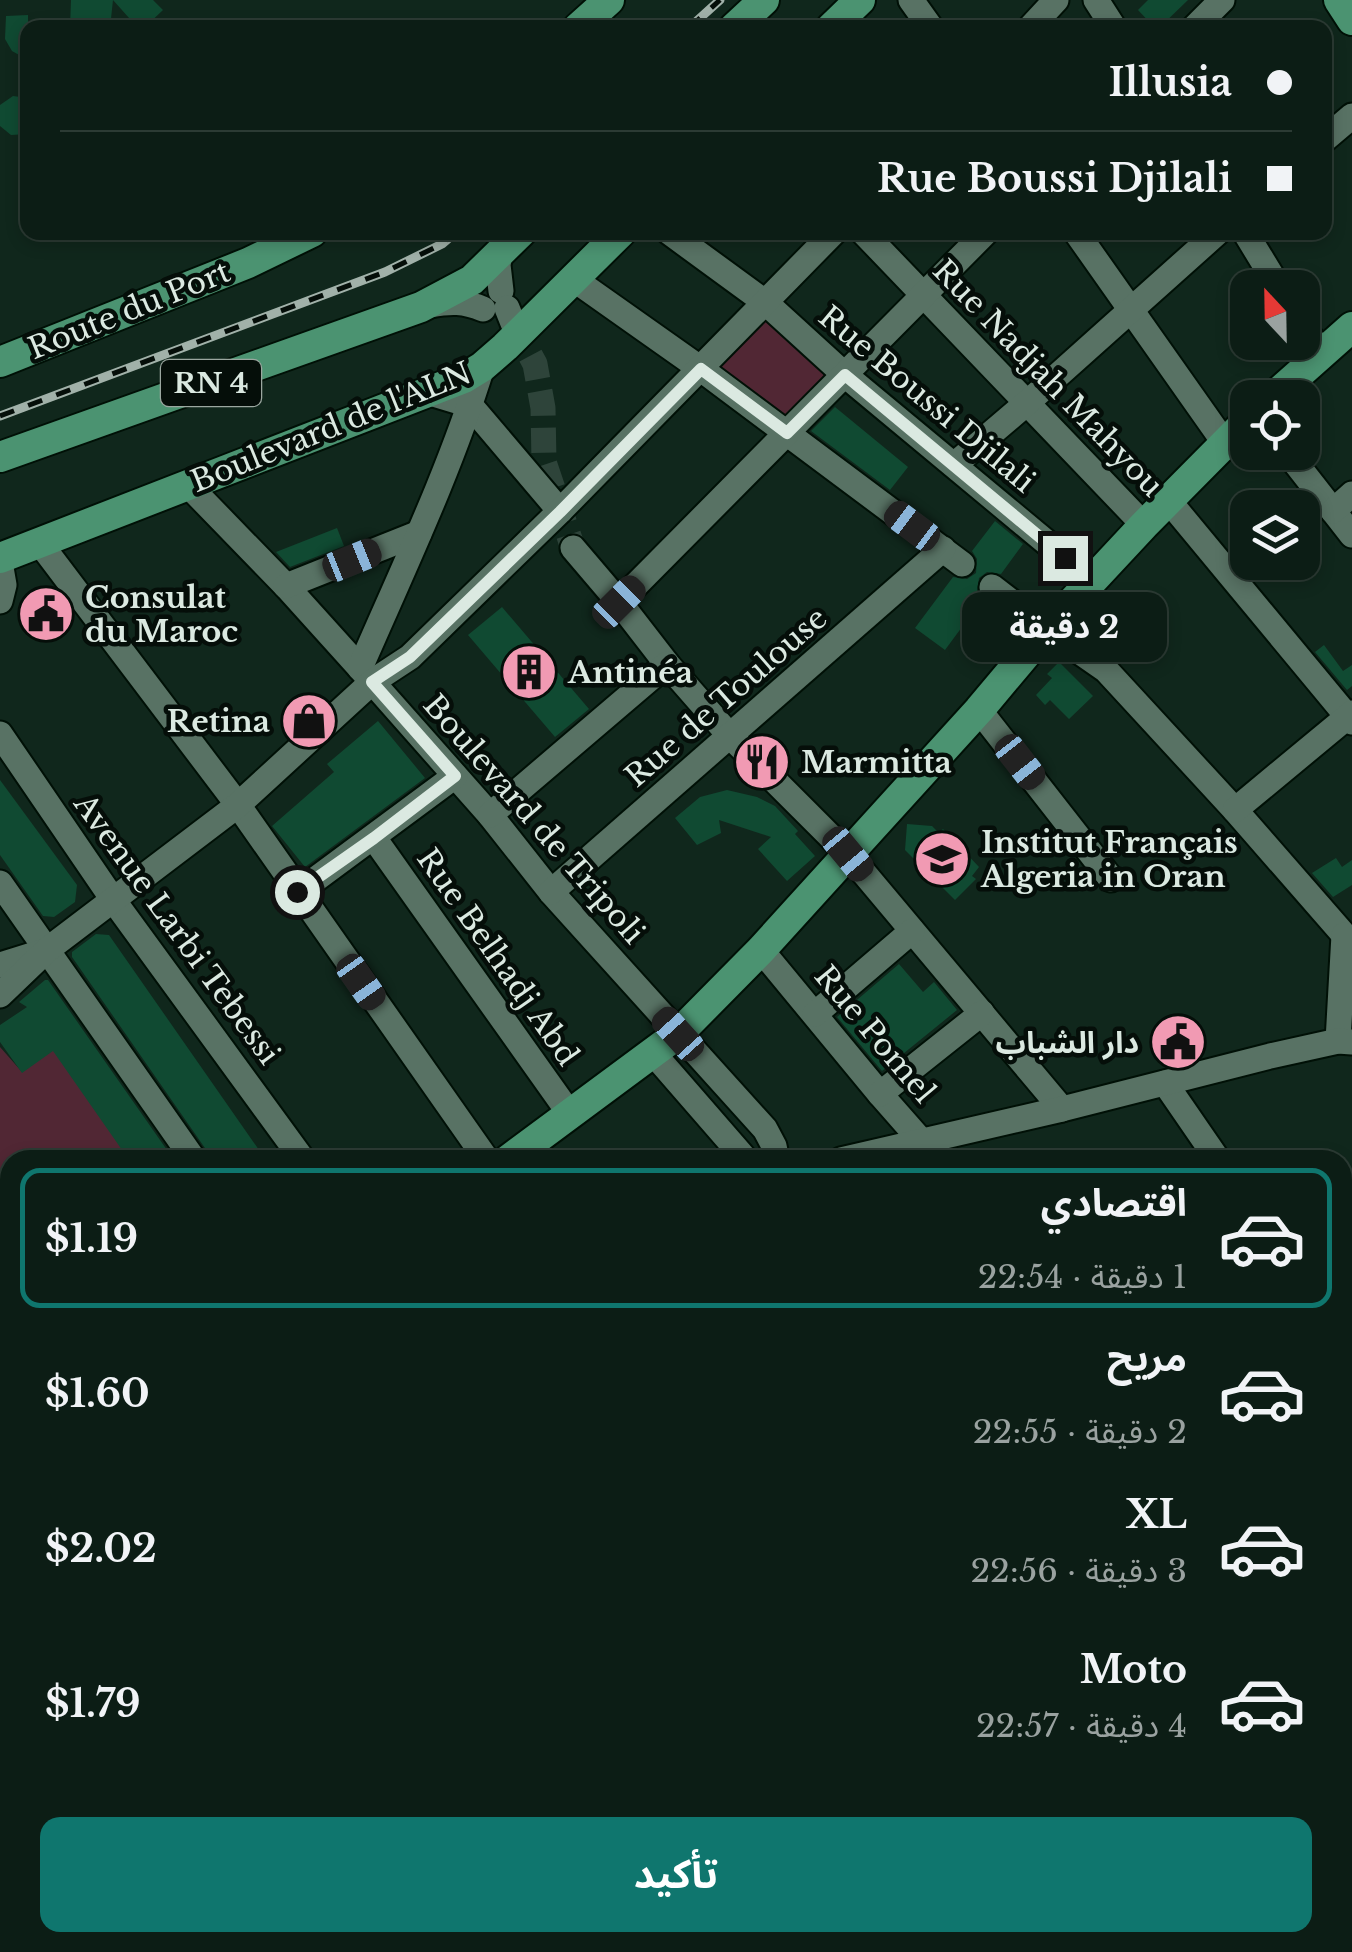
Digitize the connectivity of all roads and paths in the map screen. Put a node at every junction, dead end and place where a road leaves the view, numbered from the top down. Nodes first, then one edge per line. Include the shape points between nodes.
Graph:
1 (609, 0) edge
2 (764, 0) edge
3 (860, 0) edge
4 (1056, 0) edge
5 (1222, 0) edge
6 (1339, 0) edge
7 (587, 20) edge
8 (743, 20) edge
9 (840, 20) edge
10 (1037, 20) edge
11 (1202, 20) edge
12 (1352, 20) edge
13 (1352, 116) edge
14 (1332, 133) edge
15 (295, 240) edge
16 (614, 240) edge
17 (680, 240) edge
18 (826, 240) edge
19 (871, 240) edge
20 (978, 240) edge
21 (1082, 240) edge
22 (1209, 240) edge
23 (1250, 240) edge
24 (511, 242) edge
25 (1269, 270) edge
26 (575, 280) junction
27 (924, 296) junction
28 (766, 303) junction
29 (421, 307) junction
30 (1130, 310) junction
31 (1352, 327) edge
32 (1321, 353) joint
33 (0, 362) edge
34 (482, 368) junction
35 (701, 369) junction
36 (845, 375) junction
37 (1292, 380) edge
38 (427, 392) junction
39 (1028, 402) junction
40 (470, 406) junction
41 (787, 433) junction
42 (1230, 436) edge
43 (1224, 442) junction
44 (0, 456) edge
45 (954, 465) junction
46 (1306, 470) edge
47 (188, 485) junction
48 (1168, 500) junction
49 (1342, 503) edge
50 (560, 512) junction
51 (1144, 525) junction
52 (419, 534) junction
53 (1352, 535) edge
54 (39, 542) junction
55 (573, 548) tunnel mouth
56 (0, 560) edge
57 (1092, 582) junction
58 (286, 586) junction
59 (992, 587) dead end
60 (0, 601) edge
61 (619, 602) junction
62 (1047, 629) junction
63 (667, 664) junction
64 (366, 675) junction
65 (979, 710) junction
66 (1350, 717) edge
67 (0, 734) edge
68 (730, 737) junction
69 (455, 776) junction
70 (238, 805) junction
71 (1235, 810) junction
72 (490, 815) junction
73 (374, 838) junction
74 (848, 854) junction
75 (1111, 880) dead end
76 (0, 883) edge
77 (297, 892) junction
78 (550, 892) junction
79 (114, 900) junction
80 (912, 931) junction
81 (1348, 940) edge
82 (47, 950) junction
83 (761, 950) junction
84 (0, 965) edge
85 (0, 995) edge
86 (815, 1014) junction
87 (982, 1014) junction
88 (678, 1034) junction
89 (1347, 1038) edge
90 (653, 1053) junction
91 (1165, 1083) junction
92 (880, 1094) junction
93 (1062, 1108) junction
94 (570, 1114) junction
95 (187, 1150) edge
96 (296, 1150) edge
97 (481, 1150) edge
98 (531, 1150) edge
99 (737, 1150) edge
100 (775, 1150) edge
101 (930, 1150) edge
102 (1211, 1150) edge

1 - 7 main road
2 - 8 main road
3 - 9 main road
4 - 10 street
5 - 11 street
6 - 12 main road
13 - 14 street
15 - 33 main road, Route du Port
16 - 26 main road, Boulevard de l'ALN
17 - 28 street, Rue Boussi Djilali
18 - 28 street
19 - 27 street, Rue Nadjah Mahyou
20 - 27 street
21 - 30 street
22 - 30 street
23 - 25 street
24 - 29 main road, RN 4 via 472,280
24 - 29 street via 498,266 498,306 448,301
26 - 34 main road, Boulevard de l'ALN
26 - 35 street
27 - 36 street
27 - 39 street, Rue Nadjah Mahyou
28 - 35 street
28 - 36 street, Rue Boussi Djilali
29 - 44 main road, RN 4
30 - 39 street
30 - 43 street
31 - 32 main road
32 - 37 main road
34 - 38 main road, Boulevard de l'ALN
34 - 40 street
35 - 41 street
35 - 50 street
36 - 41 street
36 - 45 street, Rue Boussi Djilali
38 - 40 street
38 - 47 main road, Boulevard de l'ALN
39 - 45 street
39 - 51 street, Rue Nadjah Mahyou
40 - 50 street
40 - 52 street
41 - 61 street
41 - 68 street, Rue de Toulouse via 953,557
42 - 43 main road
43 - 48 main road
45 - 57 street, Rue Boussi Djilali
46 - 49 street
47 - 54 main road, Boulevard de l'ALN
47 - 58 street, Boulevard de Tripoli
48 - 51 main road
48 - 66 street
49 - 53 street
50 - 64 street via 410,657
51 - 57 main road
52 - 58 street
52 - 64 street
54 - 56 main road, Boulevard de l'ALN
54 - 70 street
55 - 61 street
56 - 60 street
57 - 62 main road
58 - 64 street, Boulevard de Tripoli
59 - 62 street
61 - 63 street
62 - 65 main road
62 - 71 street via 1106,670
63 - 68 street
63 - 72 street
64 - 69 street, Boulevard de Tripoli
64 - 70 street
65 - 74 main road
65 - 75 street
66 - 71 street
67 - 79 street, Avenue Larbi Tebessi
68 - 74 street
68 - 78 street, Rue de Toulouse
69 - 72 street, Boulevard de Tripoli
69 - 73 street
70 - 77 street
70 - 79 street
71 - 81 street
72 - 78 street, Boulevard de Tripoli
73 - 77 street
73 - 94 street, Rue Belhadj Abd
74 - 80 street
74 - 83 main road
76 - 82 street
77 - 97 street
78 - 88 street, Boulevard de Tripoli
79 - 82 street
79 - 96 street, Avenue Larbi Tebessi
80 - 86 street
80 - 87 street
81 - 89 street
82 - 84 street
82 - 85 street
82 - 95 street
83 - 86 street, Rue Pomel
83 - 88 main road
86 - 92 street, Rue Pomel
87 - 92 street
87 - 93 street
88 - 90 main road
88 - 100 street, Boulevard de Tripoli via 764,1129
89 - 91 street
90 - 94 main road
90 - 99 street
91 - 93 street
91 - 102 street
92 - 101 street, Rue Pomel
93 - 101 street
94 - 98 main road

